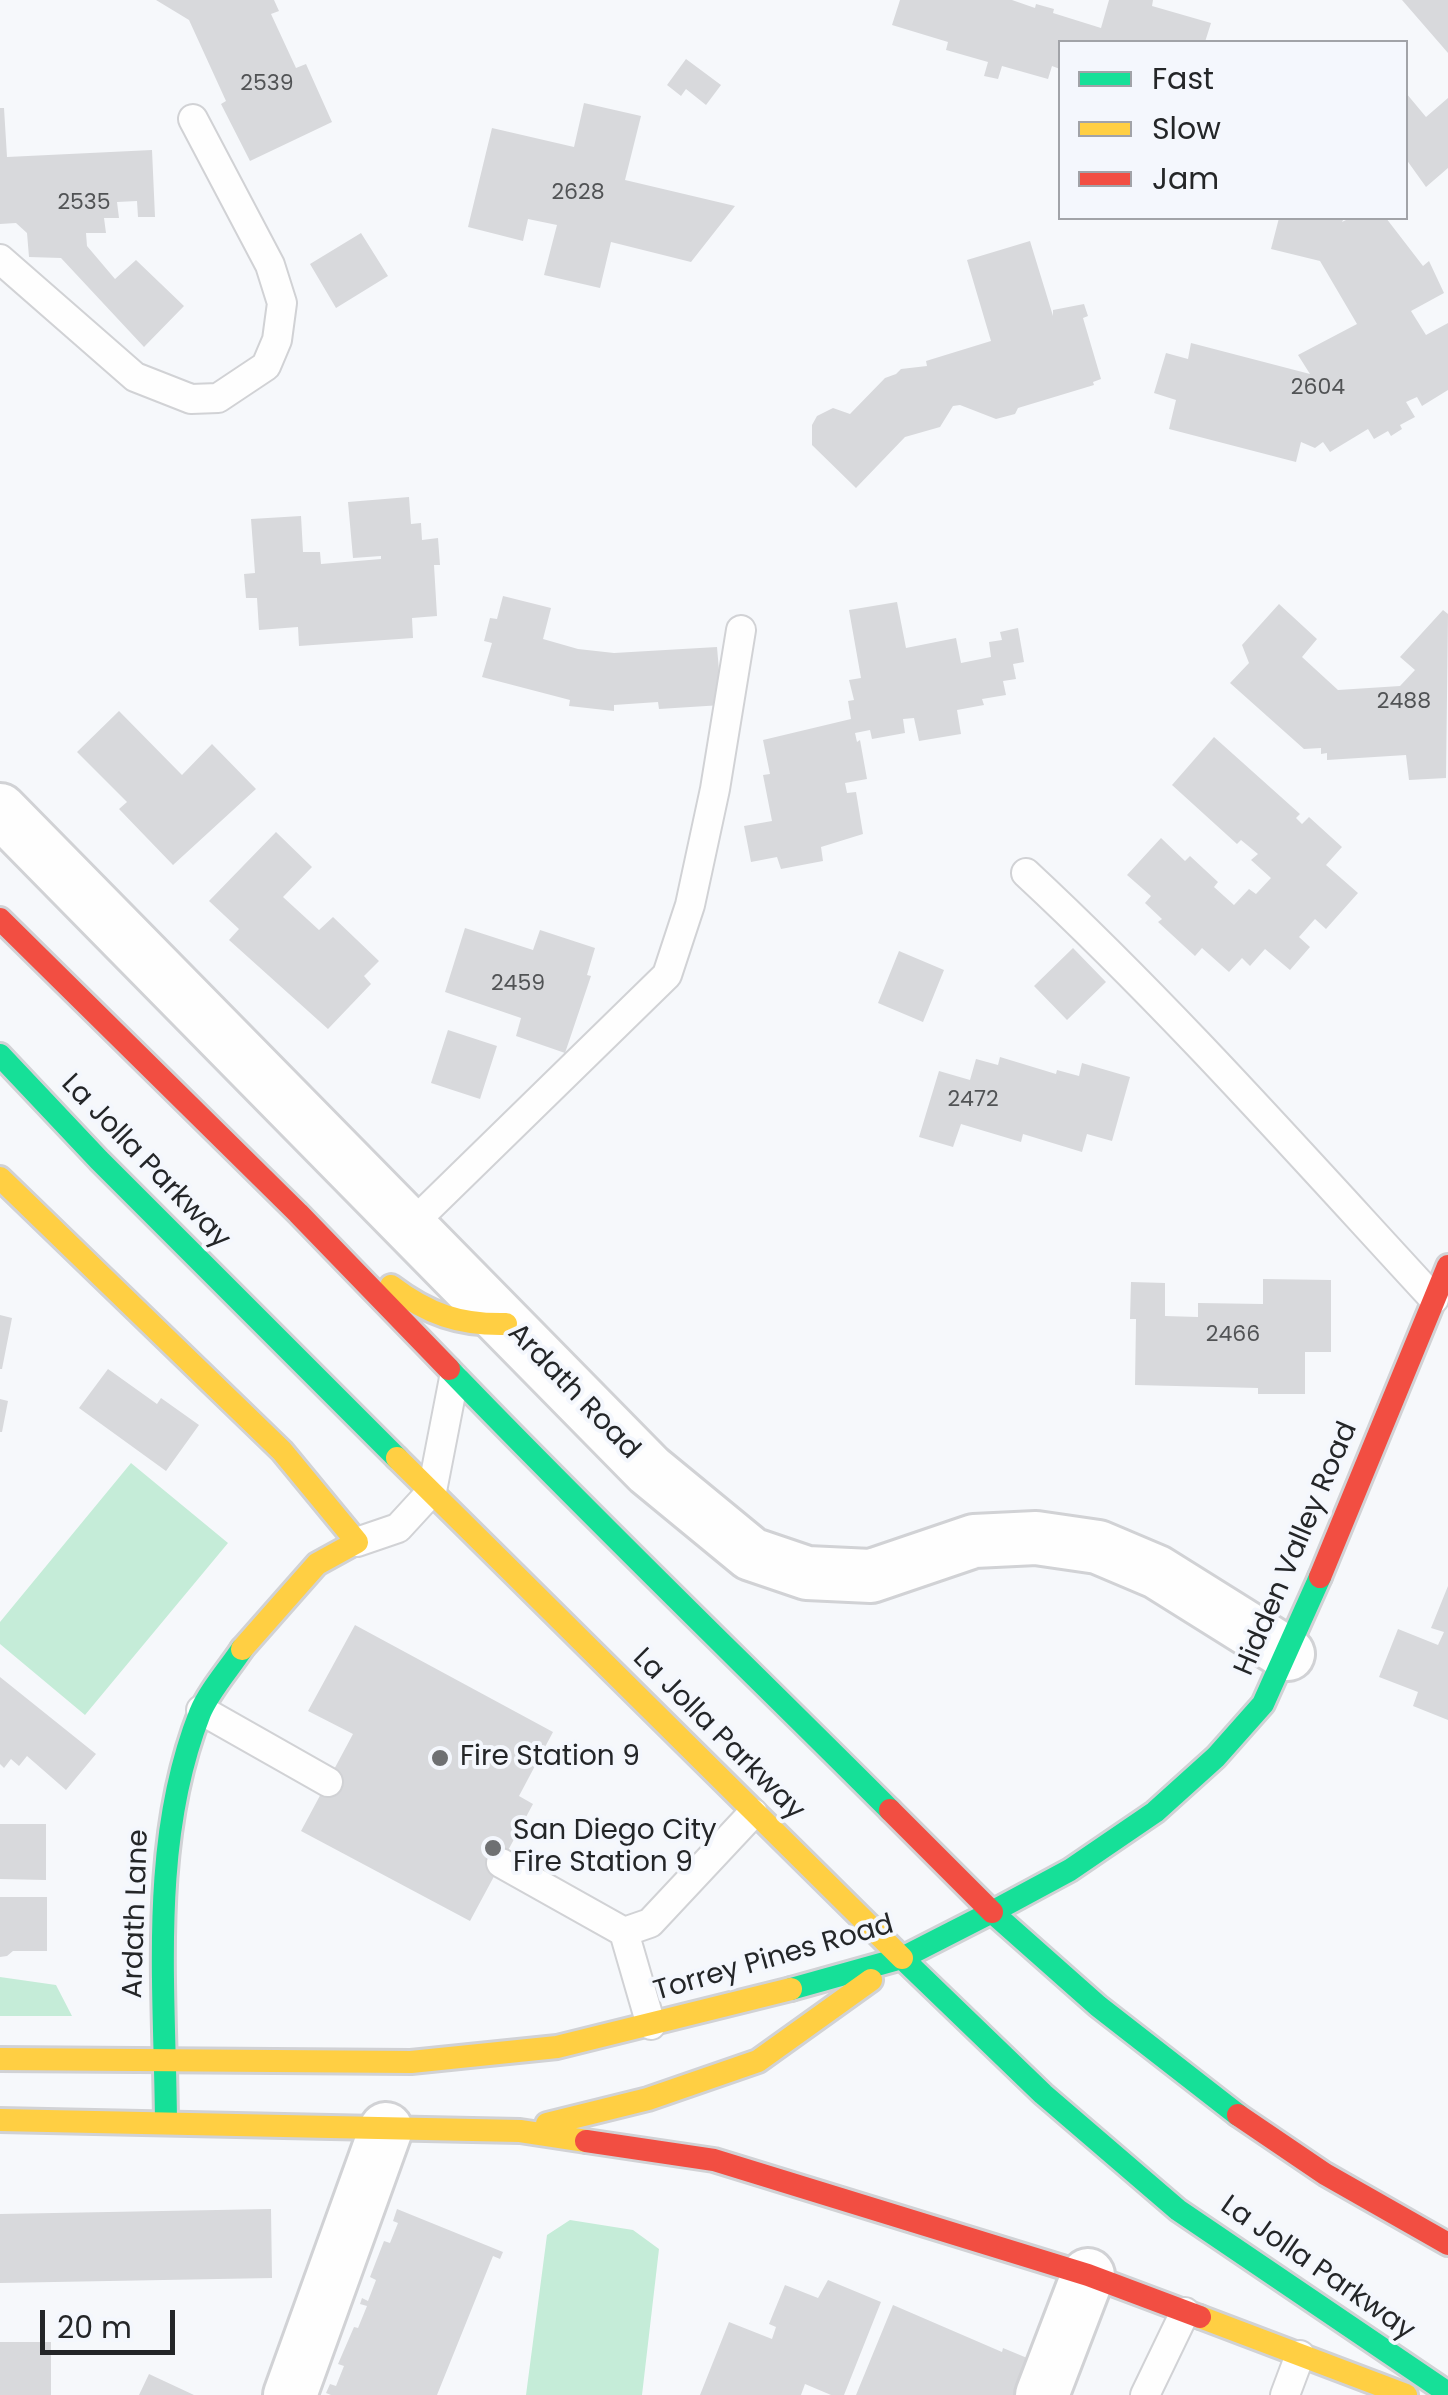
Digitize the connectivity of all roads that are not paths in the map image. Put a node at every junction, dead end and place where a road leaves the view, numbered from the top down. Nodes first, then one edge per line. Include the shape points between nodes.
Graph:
1 (193, 119) dead end
2 (0, 259) edge
3 (741, 630) dead end
4 (0, 810) edge
5 (1026, 873) dead end
6 (0, 919) edge
7 (0, 1055) edge
8 (3, 1190) edge
9 (298, 1213) junction
10 (410, 1226) junction
11 (1448, 1266) edge
12 (1434, 1299) junction
13 (506, 1324) junction
14 (454, 1378) junction
15 (432, 1491) junction
16 (356, 1542) junction
17 (1288, 1654) junction
18 (201, 1710) junction
19 (328, 1782) dead end
20 (753, 1813) junction
21 (501, 1863) dead end
22 (992, 1912) junction
23 (624, 1932) junction
24 (902, 1958) junction
25 (651, 2024) junction
26 (0, 2059) edge
27 (166, 2060) junction
28 (0, 2120) edge
29 (166, 2122) junction
30 (386, 2129) junction
31 (520, 2131) junction
32 (1448, 2244) edge
33 (1088, 2274) junction
34 (1185, 2312) junction
35 (1300, 2355) junction
36 (1155, 2392) edge
37 (1448, 2393) edge
38 (290, 2395) edge
39 (1042, 2395) edge
40 (1286, 2395) edge
41 (1406, 2395) edge

1 - 2 lane via 270,265 282,303 266,366 218,398 191,399 135,377
3 - 10 lane via 690,905 666,975
4 - 10 street, Ardath Road
5 - 12 lane via 1196,1042
6 - 9 main road
7 - 15 main road, La Jolla Parkway
8 - 16 main road via 282,1450
9 - 13 main road via 424,1312 469,1326
9 - 14 main road
10 - 13 street, Ardath Road
11 - 12 main road, Hidden Valley Road
12 - 17 main road, Hidden Valley Road
13 - 17 street, Ardath Road via 649,1470 750,1554 807,1573 871,1576 974,1541 1036,1538 1098,1547 1158,1572
14 - 15 lane
14 - 22 main road
15 - 16 lane via 398,1528
15 - 20 main road, La Jolla Parkway
16 - 18 main road, Ardath Lane via 318,1564 246,1644
17 - 22 main road, Hidden Valley Road via 1263,1704 1154,1812 1070,1870
18 - 19 lane
18 - 27 main road, Ardath Lane via 171,1808 164,1900
20 - 23 lane via 650,1923
20 - 24 main road, La Jolla Parkway
21 - 23 lane
22 - 24 main road, Torrey Pines Road
22 - 32 main road via 1187,2078 1316,2168
23 - 25 lane
24 - 25 main road, Torrey Pines Road
24 - 31 main road via 758,2061 648,2099
24 - 37 main road, La Jolla Parkway via 1043,2094 1178,2210
25 - 27 main road, Torrey Pines Road via 557,2047 411,2062
26 - 27 main road, Torrey Pines Road
27 - 29 main road, Ardath Lane
28 - 29 main road
29 - 30 main road
30 - 31 main road
30 - 38 street
31 - 33 main road via 714,2160
33 - 34 main road
33 - 39 street
34 - 35 main road
34 - 36 lane
35 - 40 lane
35 - 41 main road

